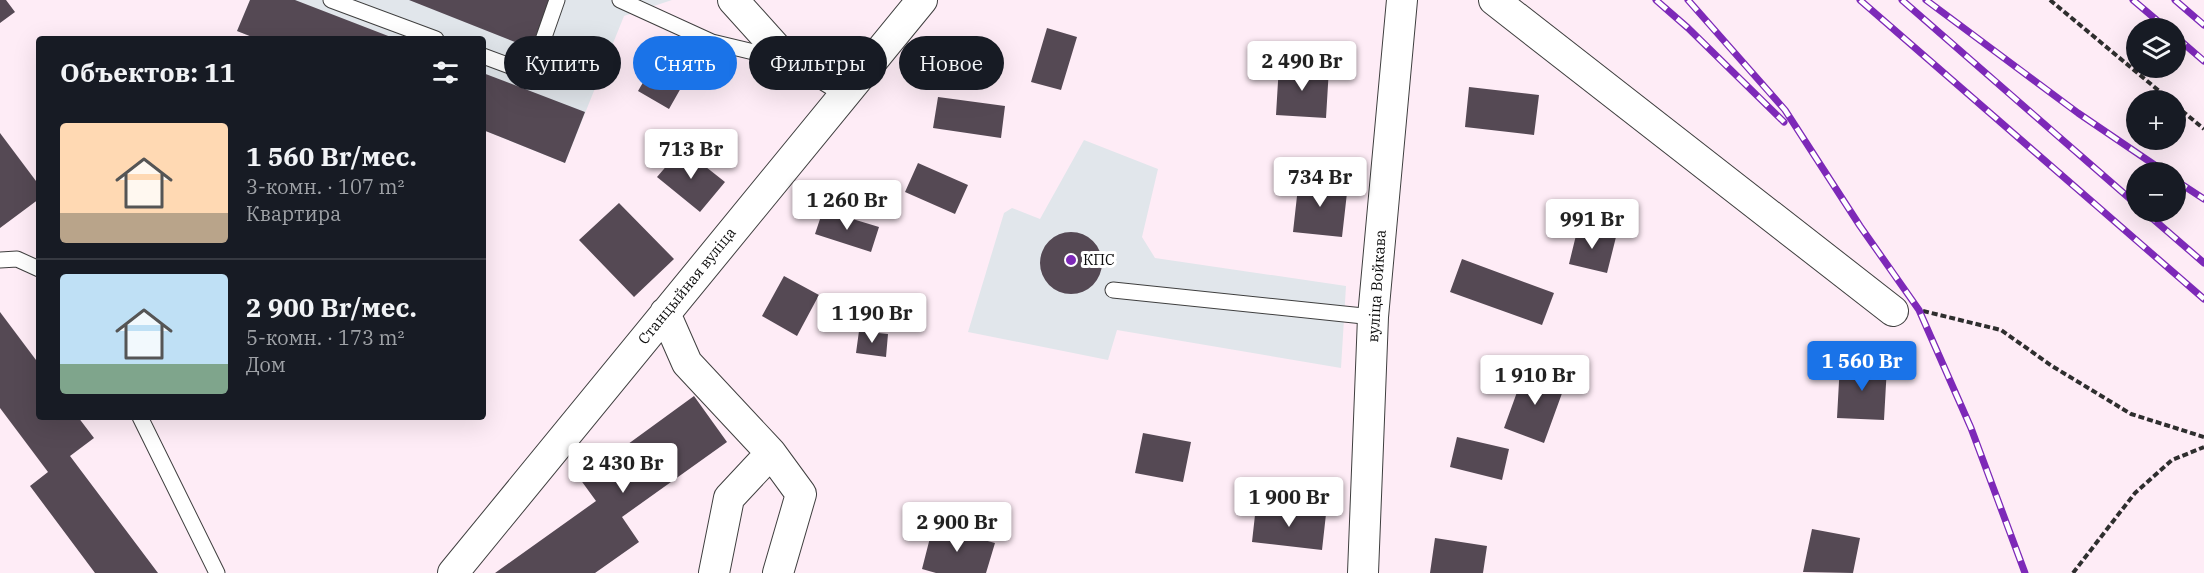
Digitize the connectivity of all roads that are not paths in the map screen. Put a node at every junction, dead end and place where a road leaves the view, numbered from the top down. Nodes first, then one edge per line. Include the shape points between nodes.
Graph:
1 (331, 0) edge
2 (557, 0) edge
3 (620, 0) edge
4 (733, 0) edge
5 (922, 0) edge
6 (1402, 0) edge
7 (1494, 0) edge
8 (428, 36) edge
9 (766, 36) edge
10 (749, 51) edge
11 (486, 57) edge
12 (836, 90) edge
13 (845, 96) junction
14 (0, 260) edge
15 (36, 268) edge
16 (1113, 290) dead end
17 (1893, 311) road end
18 (665, 313) junction
19 (1373, 317) junction
20 (141, 420) edge
21 (771, 453) junction
22 (217, 573) edge
23 (453, 573) edge
24 (714, 573) edge
25 (778, 573) edge
26 (1363, 573) edge

1 - 8 lane
2 - 11 lane via 536,60 524,68
3 - 10 lane via 712,42
4 - 9 street
5 - 13 street, Станцыйная вуліца
6 - 19 street, вуліца Войкава
7 - 17 street
12 - 13 lane
13 - 18 street, Станцыйная вуліца
14 - 15 lane via 17,259
16 - 19 lane
18 - 21 street via 687,363
18 - 23 street, Станцыйная вуліца
19 - 26 street, вуліца Войкава
20 - 22 lane
21 - 24 street via 729,498
21 - 25 street via 801,494

